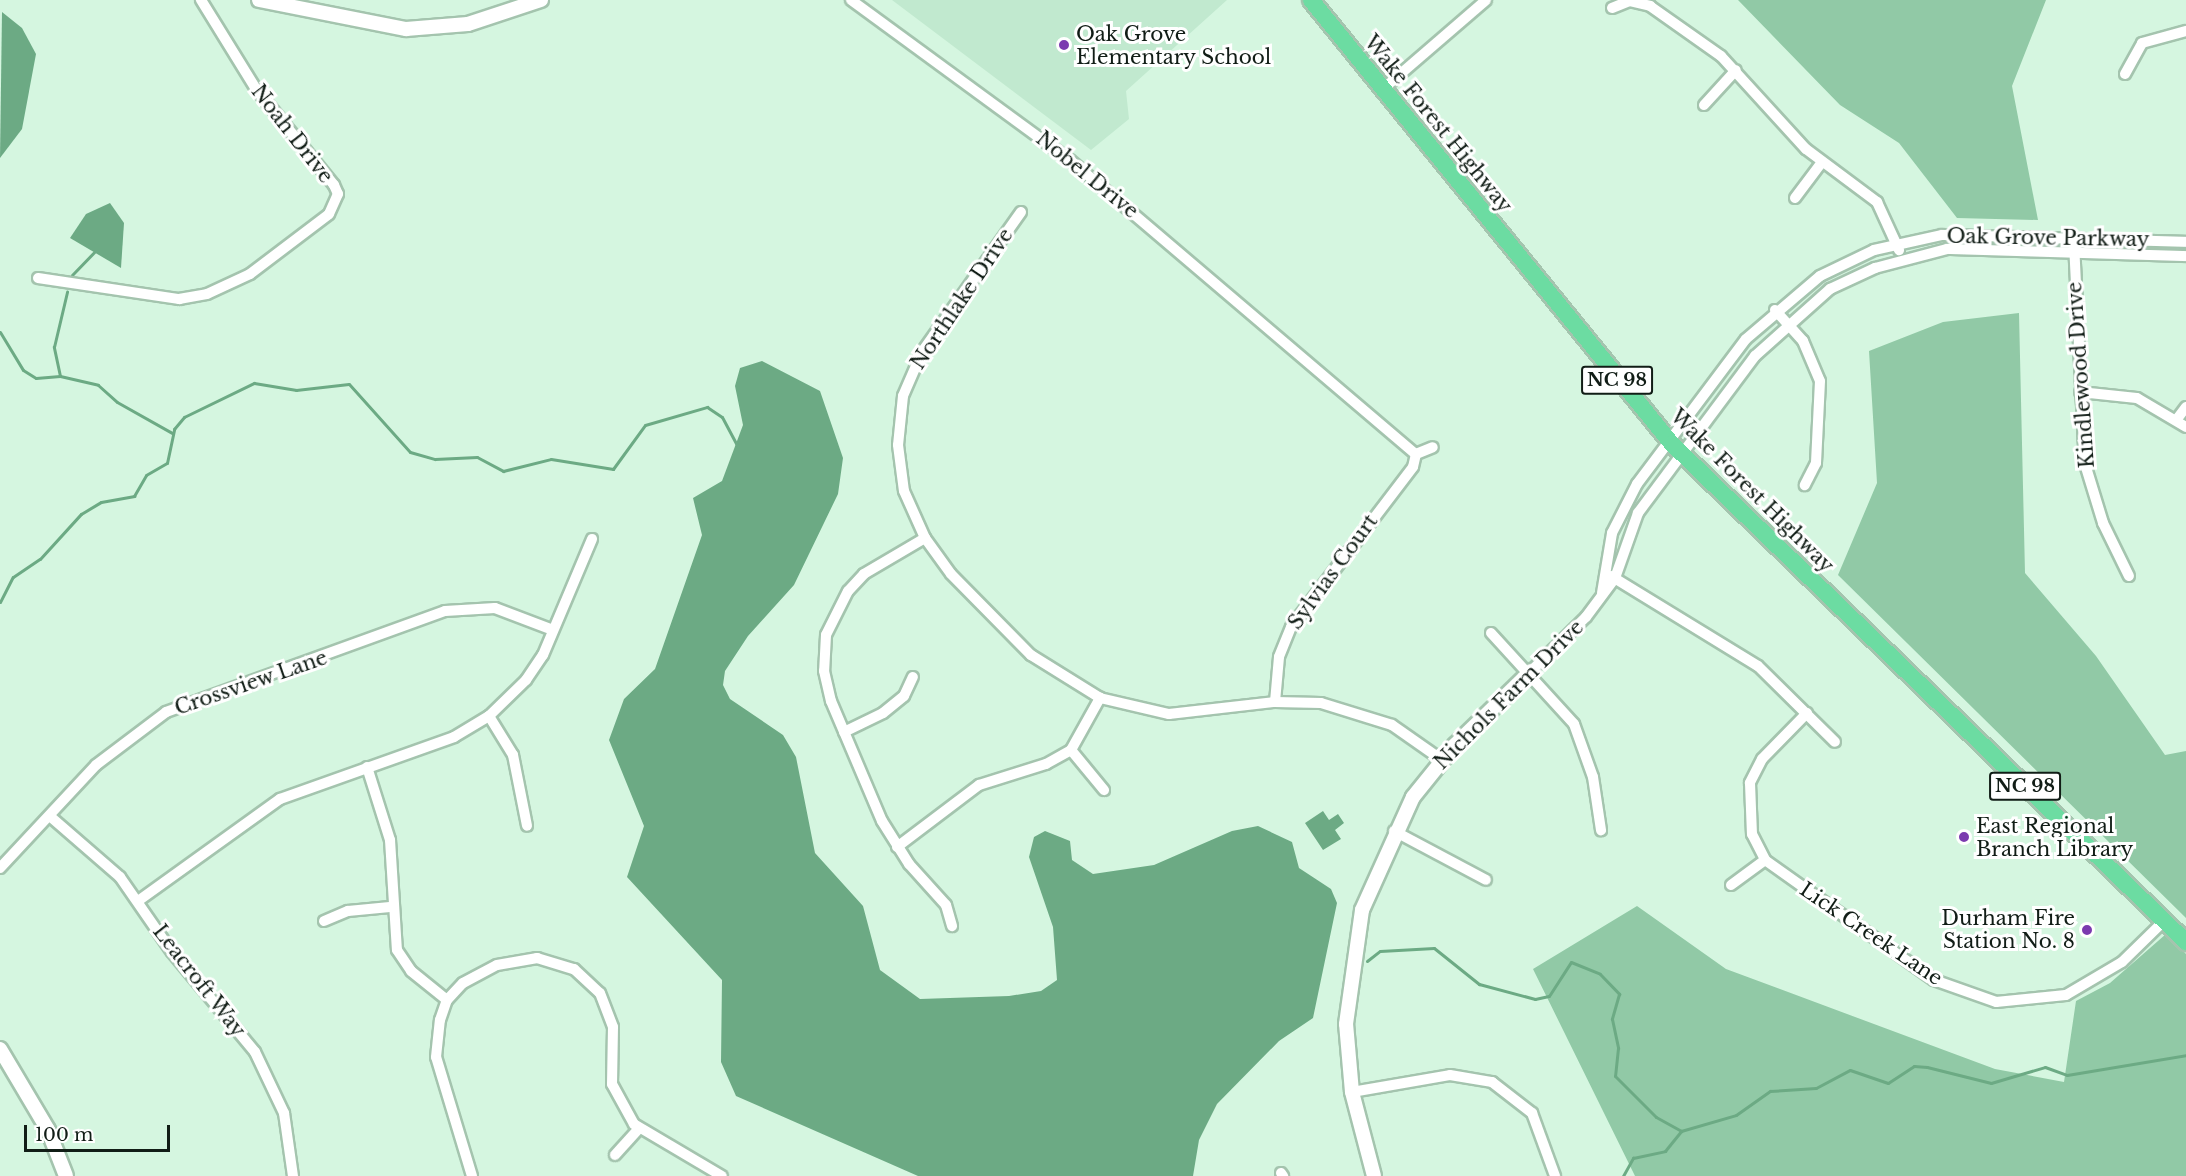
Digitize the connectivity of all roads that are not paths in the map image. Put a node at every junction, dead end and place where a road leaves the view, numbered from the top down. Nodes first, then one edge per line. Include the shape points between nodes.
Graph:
1 (201, 0) edge
2 (259, 0) edge
3 (540, 0) edge
4 (851, 0) edge
5 (1311, 0) edge
6 (1486, 0) edge
7 (1612, 8) dead end
8 (2186, 31) edge
9 (1736, 70) junction
10 (2126, 74) dead end
11 (1383, 89) junction
12 (1704, 105) dead end
13 (1822, 162) junction
14 (1795, 198) dead end
15 (1021, 212) dead end
16 (2074, 237) junction
17 (2186, 242) edge
18 (1897, 243) junction
19 (2074, 250) junction
20 (2186, 256) edge
21 (1902, 259) junction
22 (38, 278) dead end
23 (1775, 310) junction
24 (1787, 324) junction
25 (2080, 392) junction
26 (2186, 407) edge
27 (2177, 419) junction
28 (2186, 427) edge
29 (1672, 444) junction
30 (1432, 447) dead end
31 (1416, 454) junction
32 (1685, 456) junction
33 (1805, 485) dead end
34 (926, 538) junction
35 (592, 539) dead end
36 (1610, 576) junction
37 (2128, 576) dead end
38 (553, 630) junction
39 (1491, 633) dead end
40 (1531, 671) junction
41 (913, 677) dead end
42 (1100, 699) junction
43 (1275, 702) junction
44 (1807, 713) junction
45 (489, 716) junction
46 (844, 732) junction
47 (1835, 742) dead end
48 (1071, 750) junction
49 (1442, 760) junction
50 (367, 767) junction
51 (1104, 790) dead end
52 (52, 818) junction
53 (527, 826) dead end
54 (1601, 830) dead end
55 (1394, 831) junction
56 (897, 847) junction
57 (1765, 860) junction
58 (0, 868) edge
59 (1486, 880) dead end
60 (1731, 885) dead end
61 (138, 901) junction
62 (390, 907) junction
63 (324, 921) dead end
64 (2164, 921) junction
65 (952, 926) dead end
66 (2186, 942) edge
67 (447, 1000) junction
68 (0, 1050) edge
69 (1352, 1092) junction
70 (639, 1128) junction
71 (615, 1155) dead end
72 (66, 1176) edge
73 (293, 1176) edge
74 (472, 1176) edge
75 (722, 1176) edge
76 (1374, 1176) edge
77 (1555, 1176) edge

1 - 22 street, Noah Drive via 256,89 334,185 338,194 329,214 250,274 207,294 179,298
2 - 3 street via 379,27 419,29 477,22
4 - 31 street, Nobel Drive via 1070,160
5 - 11 highway, Wake Forest Highway / NC 98
6 - 11 street
7 - 9 street via 1629,1 1650,6
8 - 10 street via 2142,43 2129,59
9 - 12 street
9 - 13 street
11 - 29 highway, Wake Forest Highway / NC 98
13 - 14 street
13 - 18 street via 1877,202
15 - 34 street, Northlake Drive via 927,345 903,396 900,473
16 - 17 street, Oak Grove Parkway
16 - 18 street, Oak Grove Parkway via 1967,233
16 - 19 street, Kindlewood Drive
18 - 21 street
18 - 23 street, Oak Grove Parkway via 1848,260
19 - 20 street, Oak Grove Parkway
19 - 21 street, Oak Grove Parkway via 1982,247
19 - 25 street, Kindlewood Drive
21 - 24 street, Oak Grove Parkway via 1830,290
23 - 24 street
23 - 29 street, Oak Grove Parkway via 1737,351
24 - 32 street, Oak Grove Parkway via 1755,356
24 - 33 street via 1812,355 1820,381 1816,463
25 - 27 street via 2138,398
25 - 37 street, Kindlewood Drive via 2093,498
26 - 27 street
27 - 28 street
29 - 32 highway, Wake Forest Highway / NC 98
29 - 36 street, Nichols Farm Drive via 1623,505
30 - 31 street
31 - 43 street, Sylvias Court via 1413,467 1292,627 1279,657
32 - 36 street, Nichols Farm Drive via 1638,513
32 - 64 highway, Wake Forest Highway / NC 98
34 - 42 street, Northlake Drive via 951,574 1031,655
34 - 46 street via 864,574 831,619 824,670
35 - 38 street
36 - 40 street, Nichols Farm Drive via 1586,617
36 - 44 street via 1758,666
38 - 45 street via 526,680
38 - 52 street, Crossview Lane via 495,608 445,611 226,689 166,712 134,733 83,778
39 - 40 street
40 - 49 street, Nichols Farm Drive
40 - 54 street via 1581,739
41 - 46 street via 904,696 883,713
42 - 43 street, Northlake Drive via 1169,714
42 - 48 street
43 - 49 street, Northlake Drive via 1355,711 1410,735
44 - 47 street
44 - 57 street, Lick Creek Lane via 1762,759 1750,783 1752,834
45 - 50 street via 454,737
45 - 53 street via 513,755
46 - 56 street
48 - 51 street
48 - 56 street via 1046,764 979,784
49 - 55 street, Nichols Farm Drive
50 - 61 street via 257,812
50 - 62 street via 390,840
52 - 58 street, Crossview Lane
52 - 61 street, Leacroft Way
55 - 59 street
55 - 69 street, Nichols Farm Drive via 1367,893 1352,958 1345,1011
56 - 65 street via 946,905
57 - 60 street
57 - 64 street, Lick Creek Lane via 1934,980 1996,1002 2066,995 2091,984
61 - 73 street, Leacroft Way via 267,1071 284,1113
62 - 63 street via 348,912
62 - 67 street via 393,937 403,962
64 - 66 highway, Wake Forest Highway / NC 98
67 - 70 street via 478,974 518,959 537,958 574,969 600,993 609,1010 612,1084 623,1110
67 - 74 street via 435,1038 436,1057
68 - 72 street via 48,1130
69 - 76 street, Nichols Farm Drive
69 - 77 street via 1450,1075 1492,1082 1521,1101 1538,1122
70 - 71 street
70 - 75 street

